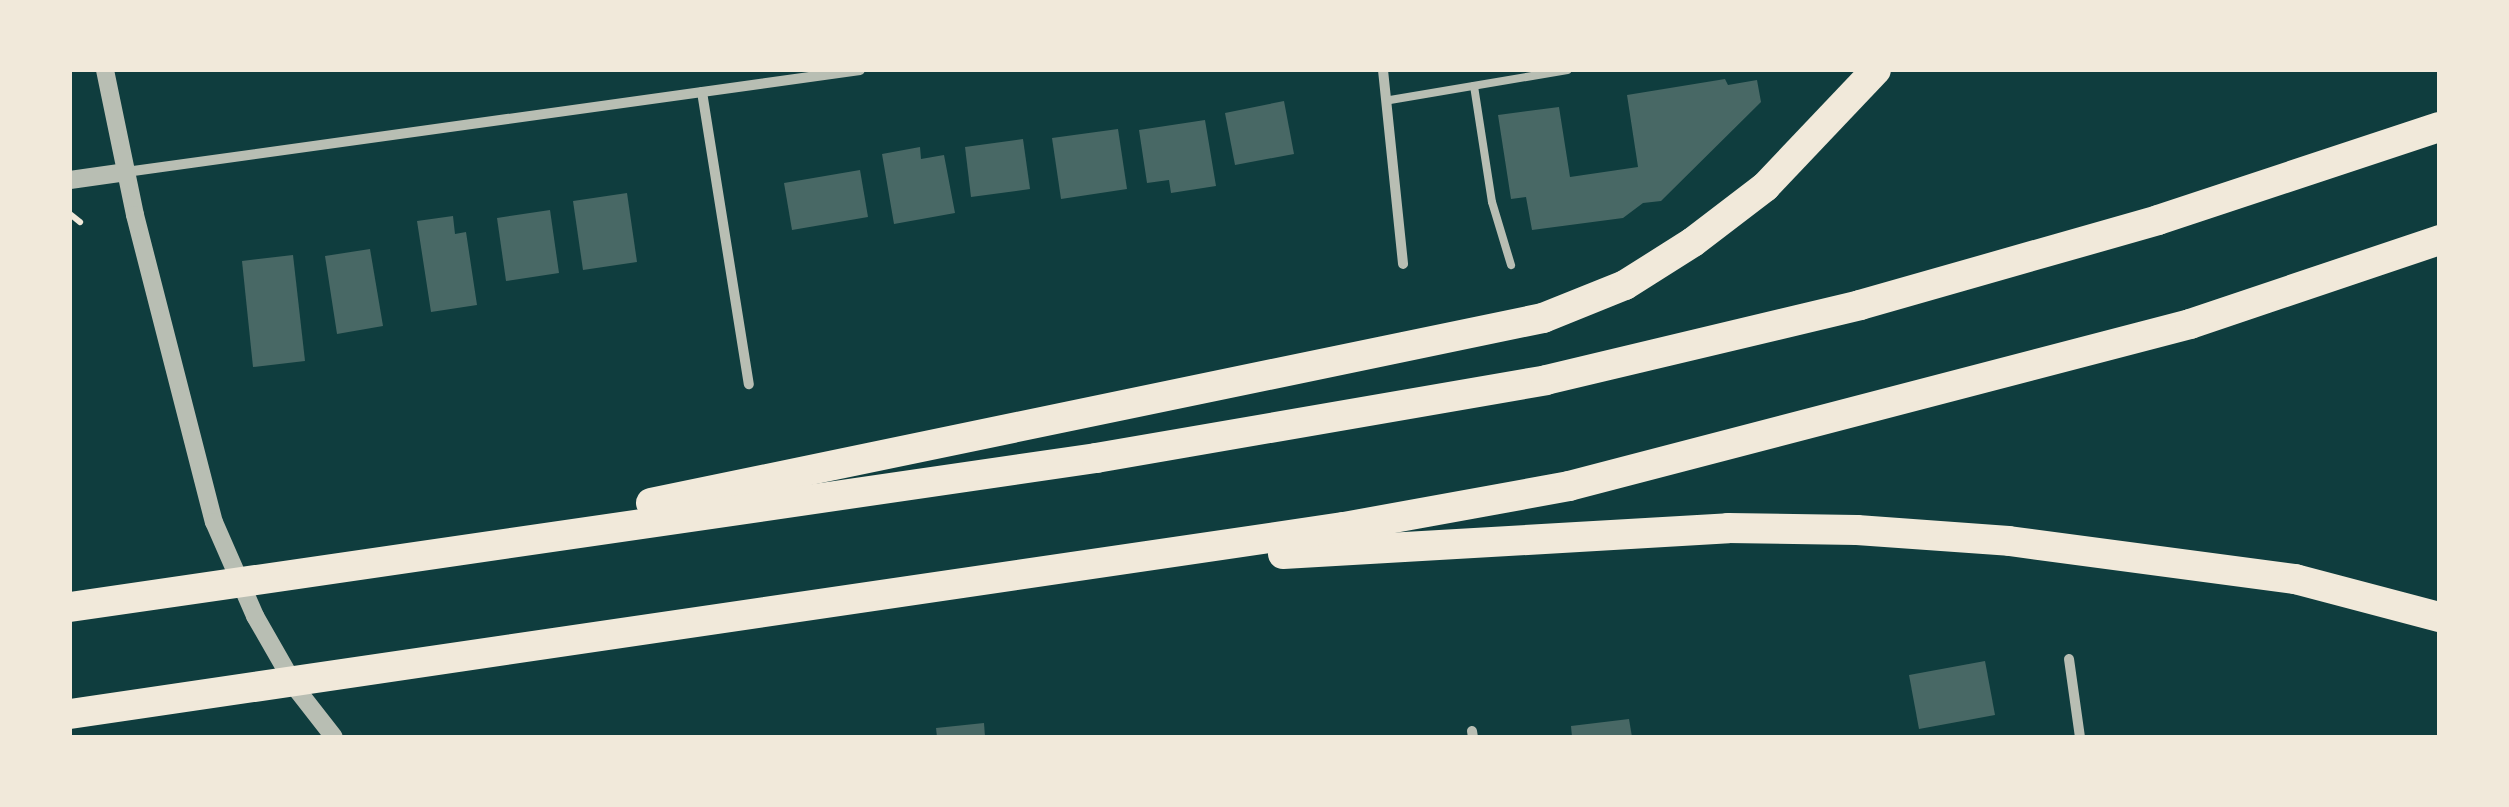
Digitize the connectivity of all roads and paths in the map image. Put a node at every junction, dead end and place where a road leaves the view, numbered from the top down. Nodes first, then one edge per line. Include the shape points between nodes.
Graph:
1 (106, 70) edge
2 (860, 70) edge
3 (1384, 70) edge
4 (1567, 70) edge
5 (1876, 70) edge
6 (1474, 86) junction
7 (702, 92) junction
8 (1390, 100) junction
9 (2439, 127) edge
10 (126, 172) junction
11 (70, 180) edge
12 (70, 214) edge
13 (80, 222) dead end
14 (2439, 240) edge
15 (1403, 264) dead end
16 (1511, 265) dead end
17 (749, 384) dead end
18 (1095, 565) junction
19 (336, 567) junction
20 (70, 606) edge
21 (2439, 617) edge
22 (2068, 659) dead end
23 (70, 714) edge
24 (334, 737) edge
25 (2080, 737) edge

1 - 10 street
2 - 7 street
3 - 8 street
4 - 6 lane
5 - 19 highway via 1765,187 1694,242 1625,285 1543,318
6 - 8 lane
6 - 16 lane via 1492,202
7 - 10 street
7 - 17 street
8 - 15 street
9 - 19 highway via 2158,220 1860,304 1546,380 1096,458
10 - 11 street
10 - 24 street via 214,522 255,616
12 - 13 path
14 - 18 highway via 2190,324 1587,481
18 - 21 highway via 1728,528 1857,530 2009,541 2277,576
18 - 23 highway
19 - 20 highway
22 - 25 street

